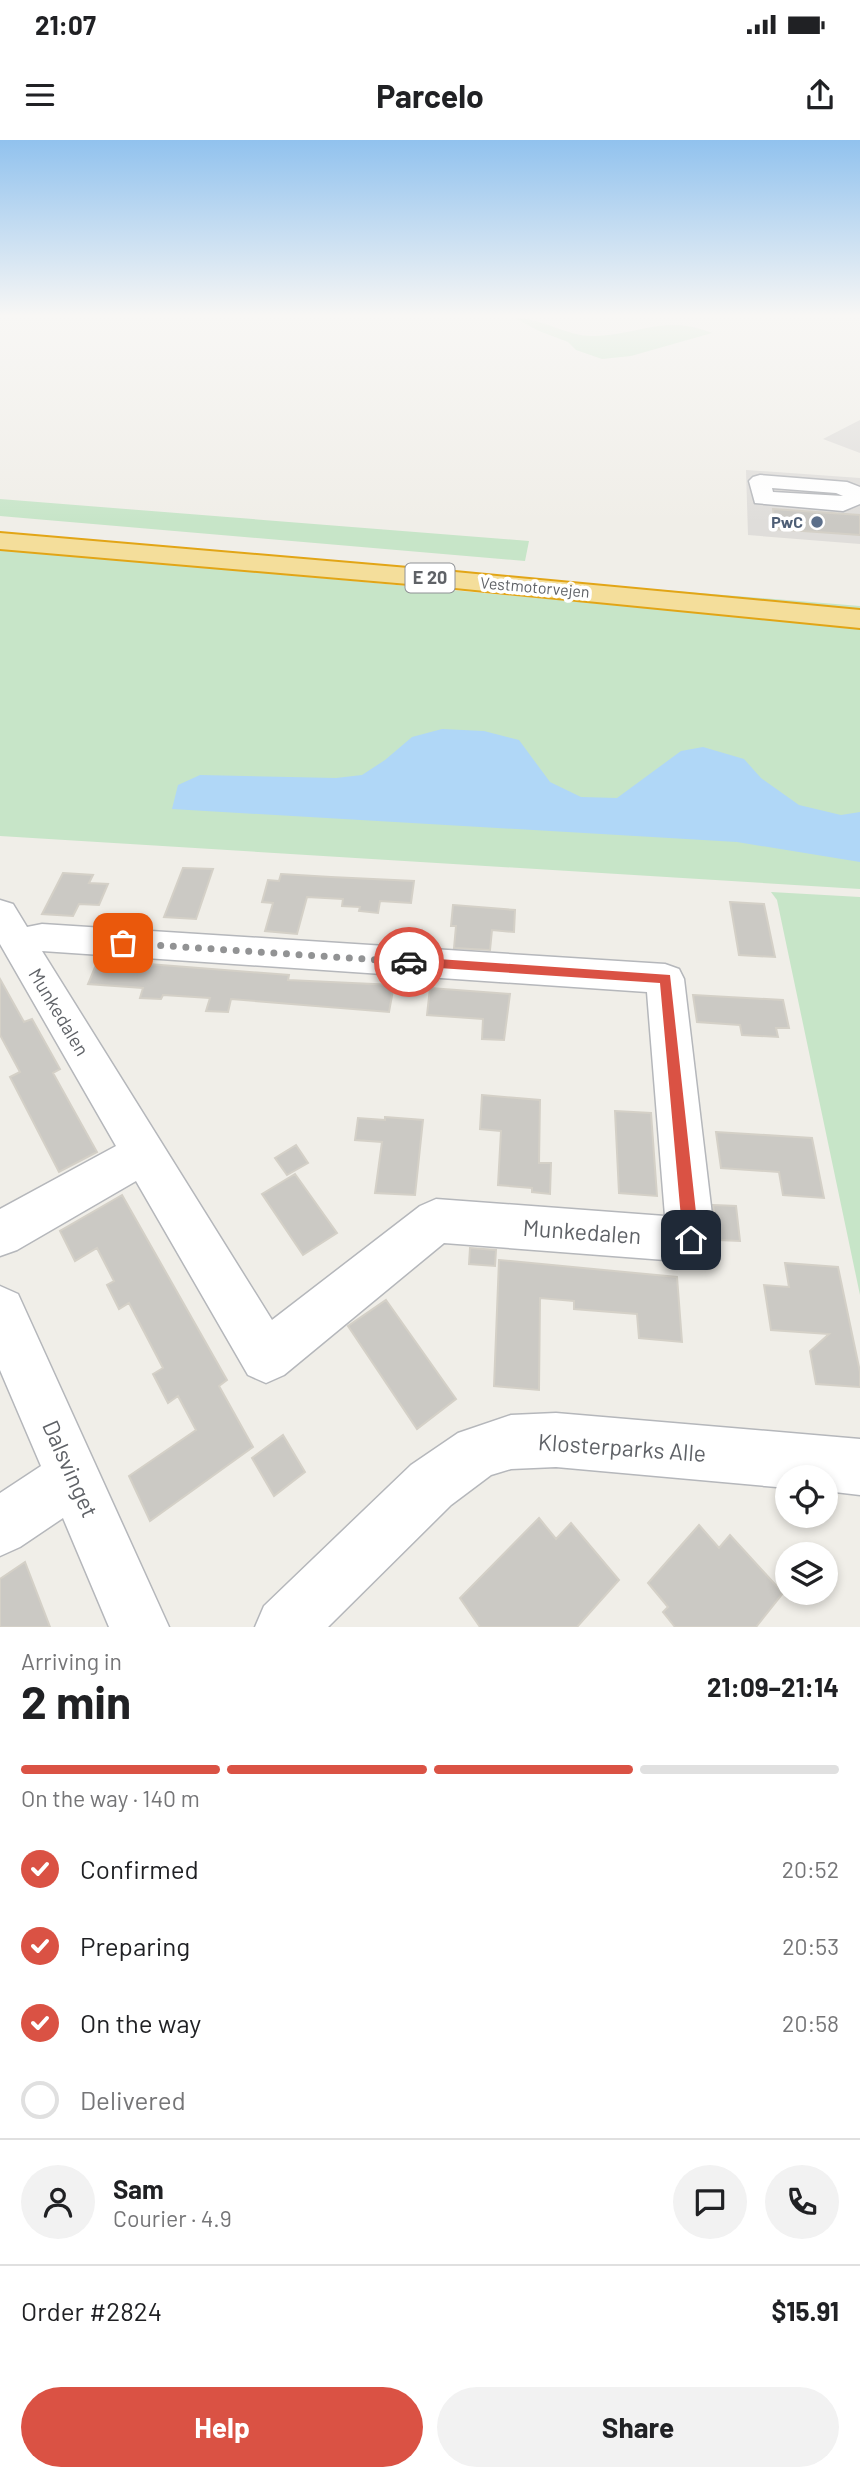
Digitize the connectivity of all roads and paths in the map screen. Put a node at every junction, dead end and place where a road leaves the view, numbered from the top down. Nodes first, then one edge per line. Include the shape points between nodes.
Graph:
1 (0, 529) edge
2 (0, 541) edge
3 (860, 601) edge
4 (860, 619) edge
5 (9, 928) edge
6 (143, 1154) junction
7 (0, 1234) edge
8 (0, 1311) edge
9 (860, 1466) edge
10 (74, 1477) junction
11 (0, 1527) edge
12 (139, 1627) edge
13 (285, 1627) edge

1 - 3 highway, Vestmotorvejen / E 20
2 - 4 highway, Vestmotorvejen / E 20
5 - 6 street, Munkedalen
5 - 6 street, Munkedalen via 42,937 665,979 691,1240 436,1221 266,1357
6 - 7 street
8 - 10 street, Dalsvinget
9 - 13 street, Klosterparks Alle via 556,1440 511,1442 477,1452 431,1485
10 - 11 street
10 - 12 street, Dalsvinget

